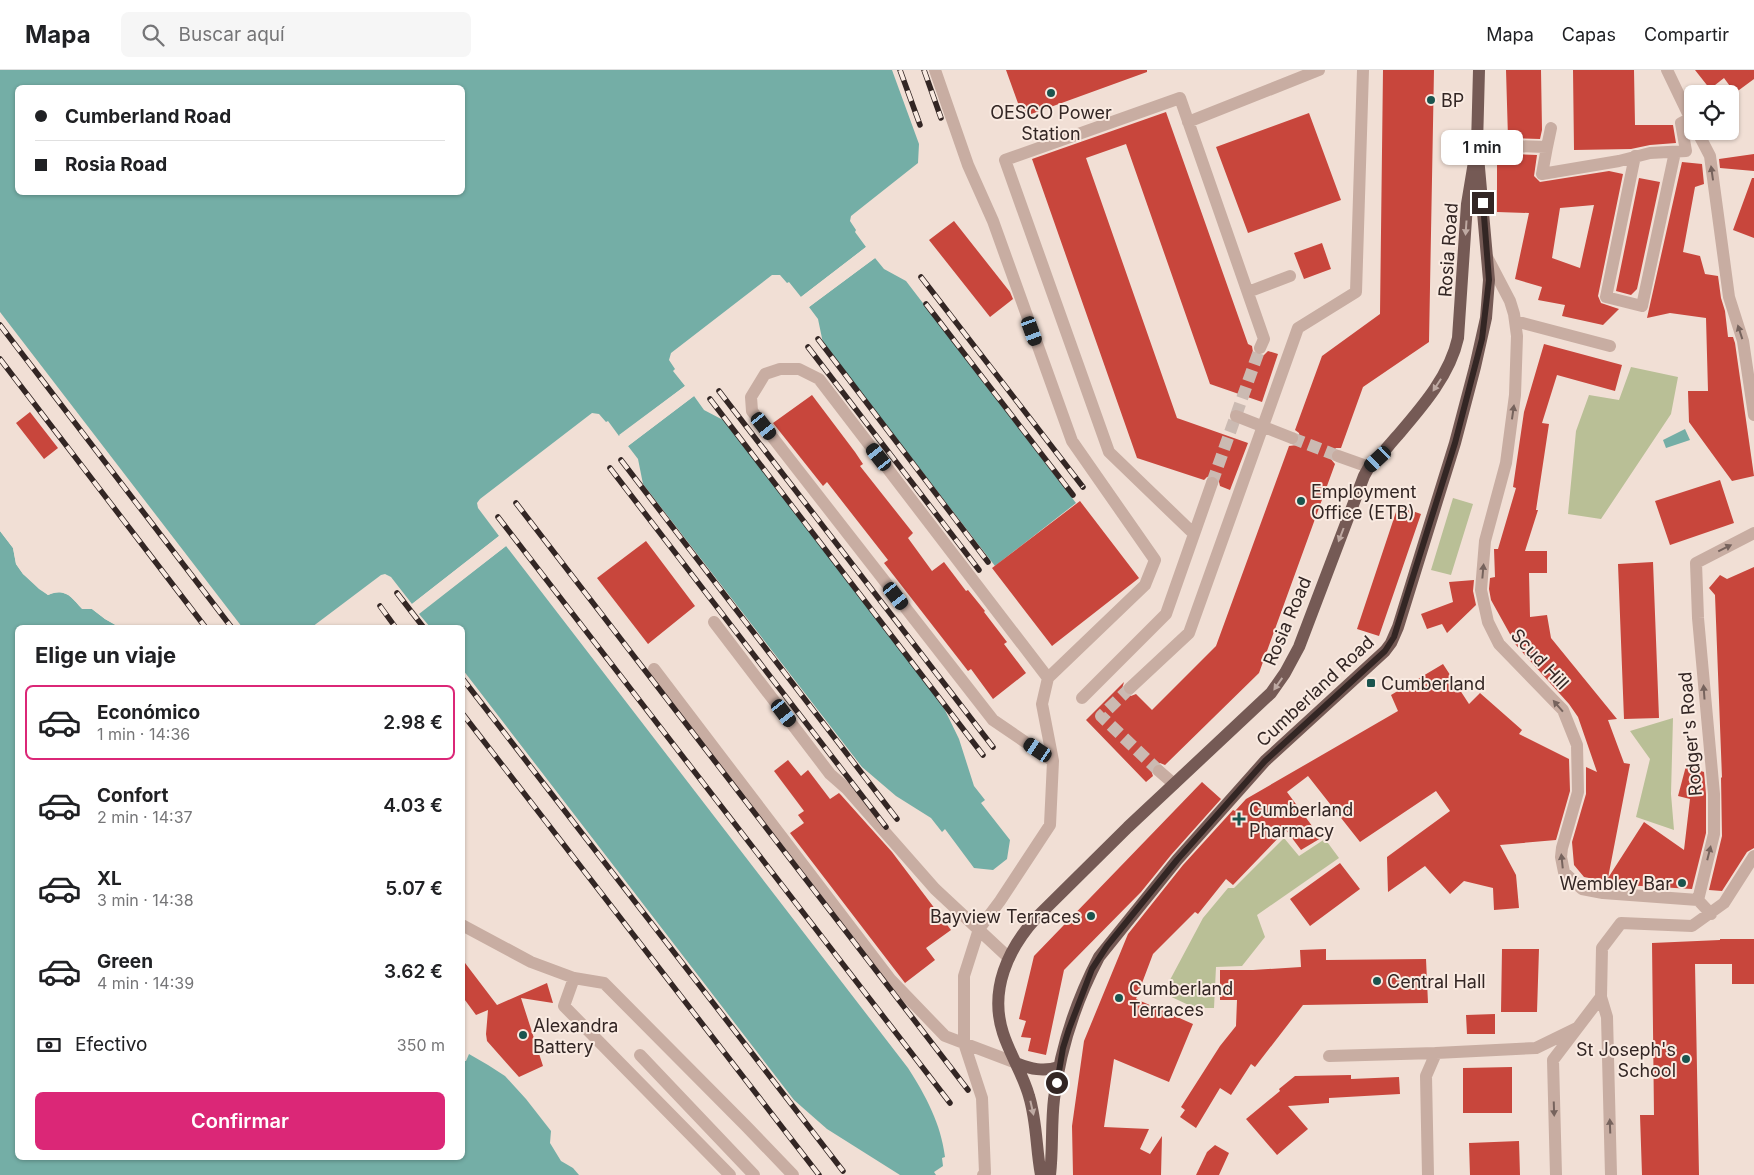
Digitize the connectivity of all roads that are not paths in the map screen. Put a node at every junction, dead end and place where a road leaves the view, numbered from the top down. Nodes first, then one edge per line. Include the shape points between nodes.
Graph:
1 (935, 70) edge
2 (1319, 70) edge
3 (1362, 70) edge
4 (1479, 70) edge
5 (1667, 70) edge
6 (1684, 104) edge
7 (1188, 122) junction
8 (1684, 122) edge
9 (1551, 128) dead end
10 (1684, 140) edge
11 (1684, 140) edge
12 (1702, 140) edge
13 (1477, 145) junction
14 (1547, 147) junction
15 (1675, 152) junction
16 (1635, 156) junction
17 (1487, 256) junction
18 (1290, 276) dead end
19 (1248, 292) junction
20 (1515, 321) junction
21 (1610, 346) dead end
22 (1260, 348) tunnel mouth
23 (1754, 415) edge
24 (1236, 416) dead end
25 (1263, 428) junction
26 (1292, 438) tunnel mouth
27 (1338, 456) tunnel mouth
28 (1369, 467) junction
29 (1212, 483) tunnel mouth
30 (1754, 533) edge
31 (1194, 534) junction
32 (714, 622) dead end
33 (654, 669) dead end
34 (1048, 678) junction
35 (1130, 688) tunnel mouth
36 (1082, 698) dead end
37 (1053, 761) junction
38 (1158, 771) tunnel mouth
39 (1174, 784) junction
40 (1754, 856) edge
41 (1698, 900) junction
42 (1711, 914) junction
43 (465, 927) edge
44 (978, 930) junction
45 (1009, 958) junction
46 (574, 978) junction
47 (1600, 997) junction
48 (1577, 1028) junction
49 (964, 1043) junction
50 (1536, 1048) junction
51 (1436, 1053) junction
52 (640, 1055) dead end
53 (1329, 1056) dead end
54 (1553, 1060) junction
55 (1016, 1063) junction
56 (1059, 1068) junction
57 (730, 1175) edge
58 (754, 1175) edge
59 (793, 1175) edge
60 (983, 1175) edge
61 (1041, 1175) edge
62 (1050, 1175) edge
63 (1428, 1175) edge
64 (1556, 1175) edge
65 (1611, 1175) edge

1 - 34 street via 1072,441 1155,560 1145,585
2 - 7 street
3 - 25 street via 1356,292 1298,328
4 - 13 main road, Rosia Road
5 - 6 street
7 - 19 street
7 - 31 street via 1180,98 1005,160 1109,452
8 - 11 street via 1681,123
9 - 14 street
10 - 15 street via 1686,151
23 -> 12 street via 1743,341 1729,297 1710,156
13 - 14 street
13 - 17 main road, Rosia Road
13 -> 28 main road, Rosia Road via 1467,204 1462,302 1454,354 1438,385 1420,409
14 - 16 street via 1542,174
15 - 16 street
15 - 16 street via 1642,306 1606,297
17 - 20 street, Scud Hill via 1510,301
17 - 56 main road, Cumberland Road via 1488,299 1482,339 1455,443 1391,643 1259,767 1107,946 1092,969 1069,1029
18 - 19 street
19 - 22 street via 1264,339
20 - 21 street
41 -> 20 street, Scud Hill via 1582,890 1564,872 1562,848 1578,792 1577,745 1563,710 1499,644 1488,622 1481,590 1485,542 1506,463 1515,394
24 - 25 street
25 - 26 street
25 - 35 street via 1189,633
27 - 28 street
28 -> 39 main road, Rosia Road via 1285,673 1271,693
29 - 31 street
41 -> 30 street, Rodger's Road via 1714,834 1714,794 1696,563
31 - 36 street via 1166,614
32 - 44 street via 830,774 935,889
33 - 49 street via 890,979 944,1036
34 - 37 street via 1042,704
34 - 37 street via 819,378 799,369 780,369 765,374 751,397 752,410 992,720
37 - 44 street via 1050,825
38 - 39 street
39 - 45 main road, Rosia Road via 1036,918
40 - 42 street via 1724,903
41 - 42 street
42 - 47 street via 1692,926 1621,923 1602,948
43 - 46 street via 531,962
44 - 45 street
44 - 49 street via 964,976
45 - 55 main road, Rosia Road via 1002,974 998,1000 1003,1032
46 - 57 street via 564,1006
46 - 59 street via 604,983
47 - 48 street
65 -> 47 street via 1607,1016
48 - 50 street
48 - 54 street
49 - 55 street
49 - 60 street via 982,1098
50 - 51 street
50 - 54 street
51 - 53 street
51 - 63 street via 1426,1076
52 - 58 street
54 -> 64 street
55 - 56 main road via 1040,1070
55 -> 61 main road, Rosia Road via 1035,1119
56 - 62 main road

